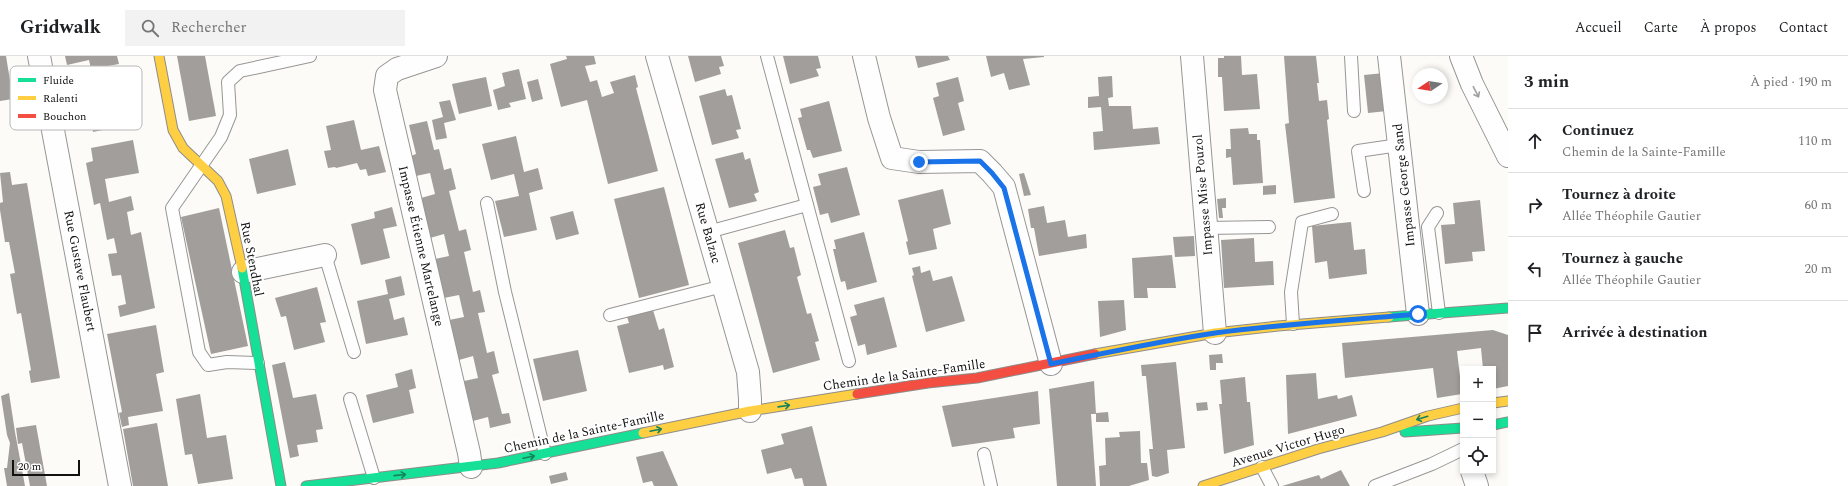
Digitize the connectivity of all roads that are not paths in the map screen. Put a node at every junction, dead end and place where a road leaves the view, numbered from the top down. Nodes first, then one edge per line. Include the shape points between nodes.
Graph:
1 (39, 56) edge
2 (159, 56) edge
3 (310, 56) edge
4 (436, 56) edge
5 (657, 56) edge
6 (767, 56) edge
7 (864, 56) edge
8 (1192, 56) edge
9 (1351, 56) edge
10 (1389, 56) edge
11 (1460, 56) edge
12 (41, 66) edge
13 (1354, 111) dead end
14 (53, 130) edge
15 (1399, 145) junction
16 (1508, 156) edge
17 (201, 165) junction
18 (1364, 191) dead end
19 (487, 203) dead end
20 (807, 205) junction
21 (1437, 212) dead end
22 (1332, 214) dead end
23 (1269, 227) dead end
24 (1206, 228) junction
25 (708, 232) junction
26 (325, 255) joint
27 (243, 272) junction
28 (723, 286) junction
29 (1508, 308) edge
30 (1440, 312) junction
31 (1418, 314) junction
32 (610, 315) dead end
33 (1293, 324) junction
34 (1215, 333) junction
35 (354, 352) dead end
36 (849, 361) dead end
37 (258, 363) junction
38 (1051, 364) junction
39 (350, 399) dead end
40 (1508, 401) edge
41 (1496, 403) edge
42 (750, 411) junction
43 (1460, 421) edge
44 (1460, 421) edge
45 (1508, 422) edge
46 (1496, 424) edge
47 (1382, 432) junction
48 (1460, 450) edge
49 (545, 454) junction
50 (984, 454) dead end
51 (470, 467) junction
52 (1262, 467) junction
53 (1473, 474) edge
54 (374, 478) junction
55 (120, 486) edge
56 (281, 486) edge
57 (306, 486) edge
58 (991, 486) edge
59 (1203, 486) edge
60 (1272, 486) edge
61 (1376, 486) edge
62 (1477, 486) edge

1 - 12 street, Rue Gustave Flaubert
2 - 17 street, Rue Stendhal via 173,130 183,148
3 - 17 lane via 240,72 228,82 230,115 221,137
4 - 51 street, Impasse Étienne Martelange via 397,69 387,76 385,90 469,453
5 - 25 street, Rue Balzac
6 - 20 lane
7 - 38 street via 892,158 919,162 980,161 1004,188
8 - 24 street, Impasse Mise Pouzol
9 - 13 lane
10 - 15 street, Impasse George Sand
11 -> 16 street
14 - 55 street, Rue Gustave Flaubert
15 - 18 lane via 1358,151
15 - 31 street, Impasse George Sand
17 - 27 street, Rue Stendhal via 218,181 226,196
17 - 37 lane via 172,208 199,352 208,364
19 - 49 lane via 505,292
20 - 25 lane
20 - 36 lane
21 - 30 lane via 1428,227
22 - 33 lane via 1302,222 1291,292
23 - 24 lane
24 - 34 street, Impasse Mise Pouzol
25 - 28 street, Rue Balzac
26 - 27 street
26 - 35 lane
27 - 37 street, Rue Stendhal
28 - 32 lane
28 - 42 street, Rue Balzac via 748,372
29 - 30 street, Chemin de la Sainte-Famille
30 - 31 street, Chemin de la Sainte-Famille
31 - 33 street, Chemin de la Sainte-Famille
33 - 34 street, Chemin de la Sainte-Famille
34 - 38 street, Chemin de la Sainte-Famille
37 - 56 street, Rue Stendhal
42 -> 38 street, Chemin de la Sainte-Famille via 928,383 978,378
39 - 54 lane
40 - 41 street
49 -> 42 street, Chemin de la Sainte-Famille
43 -> 47 street, Avenue Victor Hugo via 1428,416
44 - 47 street, Avenue Victor Hugo
45 - 46 street
47 - 52 street, Avenue Victor Hugo
48 - 61 lane via 1432,464
51 -> 49 street, Chemin de la Sainte-Famille
50 - 58 lane
54 -> 51 street, Chemin de la Sainte-Famille
52 - 59 street, Avenue Victor Hugo
52 - 60 lane
53 - 62 street
54 - 57 street, Chemin de la Sainte-Famille

